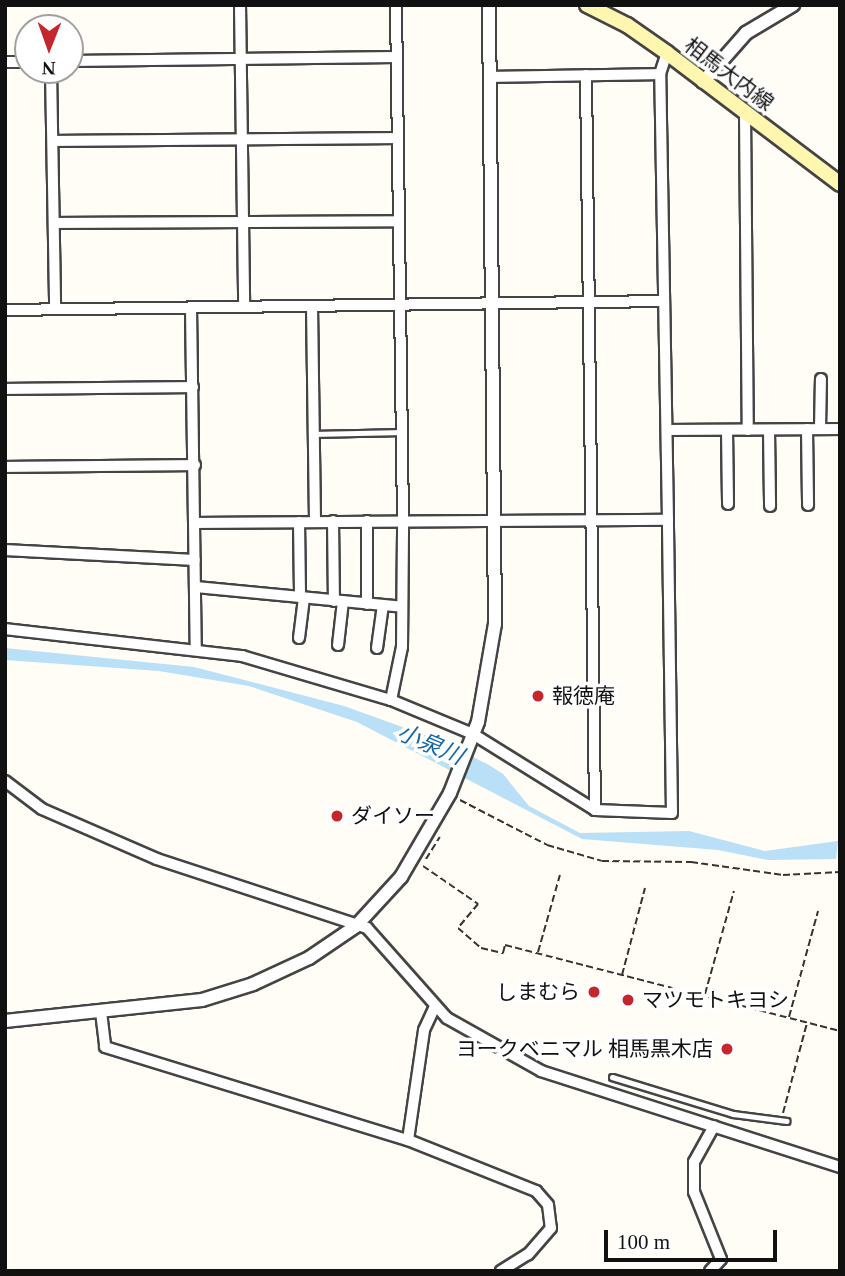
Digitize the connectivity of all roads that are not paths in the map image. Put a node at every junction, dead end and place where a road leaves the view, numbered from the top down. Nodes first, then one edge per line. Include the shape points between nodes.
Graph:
1 (240, 5) edge
2 (396, 5) edge
3 (489, 5) edge
4 (791, 6) edge
5 (595, 7) edge
6 (667, 53) junction
7 (396, 57) junction
8 (239, 59) junction
9 (84, 61) edge
10 (660, 74) junction
11 (586, 75) junction
12 (491, 77) junction
13 (704, 82) junction
14 (51, 84) edge
15 (745, 112) junction
16 (240, 138) junction
17 (397, 138) junction
18 (53, 141) junction
19 (840, 184) edge
20 (398, 221) junction
21 (54, 223) junction
22 (242, 223) junction
23 (664, 301) junction
24 (589, 302) junction
25 (493, 304) junction
26 (400, 305) junction
27 (312, 306) junction
28 (191, 307) junction
29 (244, 307) junction
30 (55, 309) junction
31 (5, 310) edge
32 (821, 379) dead end
33 (193, 387) junction
34 (5, 389) edge
35 (807, 429) junction
36 (820, 429) junction
37 (840, 429) edge
38 (668, 430) junction
39 (727, 430) junction
40 (748, 430) junction
41 (769, 430) junction
42 (402, 432) junction
43 (314, 434) junction
44 (195, 465) junction
45 (5, 467) edge
46 (728, 504) dead end
47 (807, 505) dead end
48 (770, 506) dead end
49 (403, 520) junction
50 (668, 520) junction
51 (315, 521) junction
52 (333, 521) junction
53 (367, 521) junction
54 (495, 521) junction
55 (592, 521) junction
56 (299, 522) junction
57 (195, 523) junction
58 (5, 550) edge
59 (195, 560) junction
60 (195, 587) junction
61 (302, 598) junction
62 (339, 601) junction
63 (367, 604) junction
64 (383, 605) junction
65 (402, 607) junction
66 (5, 629) edge
67 (299, 638) dead end
68 (338, 645) dead end
69 (196, 648) junction
70 (377, 648) dead end
71 (391, 700) junction
72 (470, 740) junction
73 (5, 780) edge
74 (595, 810) junction
75 (356, 926) junction
76 (435, 1006) junction
77 (101, 1012) junction
78 (5, 1021) edge
79 (612, 1077) dead end
80 (784, 1120) road end
81 (713, 1126) junction
82 (408, 1140) junction
83 (840, 1167) edge
84 (501, 1271) edge
85 (710, 1271) edge

1 - 8 street
2 - 7 street
3 - 12 street
4 - 13 street via 746,33
5 - 6 main road, 相馬大内線
6 - 10 street
6 - 13 main road, 相馬大内線
7 - 8 street
7 - 17 street
8 - 9 street
8 - 16 street
10 - 11 street
10 - 23 street
11 - 12 street
11 - 24 street
12 - 25 street
13 - 15 main road, 相馬大内線
14 - 18 street
15 - 19 main road, 相馬大内線
15 - 40 street
16 - 17 street
16 - 18 street
16 - 22 street
17 - 20 street
18 - 21 street
20 - 22 street
20 - 26 street
21 - 22 street
21 - 30 street
22 - 29 street
23 - 24 street
23 - 38 street
24 - 25 street
24 - 55 street
25 - 26 street
25 - 54 street
26 - 27 street
26 - 42 street
27 - 29 street
27 - 43 street
28 - 29 street
28 - 30 street
28 - 33 street
30 - 31 street
32 - 36 street
33 - 34 street
33 - 44 street
35 - 36 street
35 - 41 street
35 - 47 street
36 - 37 street
38 - 39 street
38 - 50 street
39 - 40 street
39 - 46 street
40 - 41 street
41 - 48 street
42 - 43 lane
42 - 49 street
43 - 51 street
44 - 45 street
44 - 57 street
49 - 53 street
49 - 54 street
49 - 65 street
50 - 55 street
50 - 74 street via 672,813
51 - 52 street
51 - 56 street
52 - 53 street
52 - 62 street
53 - 63 street
54 - 55 street
54 - 72 street via 495,624
55 - 74 street
56 - 57 street
56 - 61 street
57 - 59 street
58 - 59 street
59 - 60 street
60 - 61 street
60 - 69 street
61 - 62 street
61 - 67 street
62 - 63 street
62 - 68 street
63 - 64 street
64 - 65 street
64 - 70 street
65 - 71 street via 402,647
66 - 69 street
69 - 71 street via 242,656
71 - 72 street
72 - 74 street
72 - 75 street via 450,793 401,877
73 - 75 street via 42,809 157,859
75 - 76 street via 381,939
75 - 77 street via 309,958 253,984 202,1000
76 - 81 street via 484,1042 541,1071
76 - 82 street via 424,1030
77 - 78 street
77 - 82 street via 104,1046
79 - 80 lane via 733,1114
81 - 83 street
81 - 85 street via 694,1162 694,1192 721,1259
82 - 84 street via 536,1191 548,1205 551,1228 528,1254

